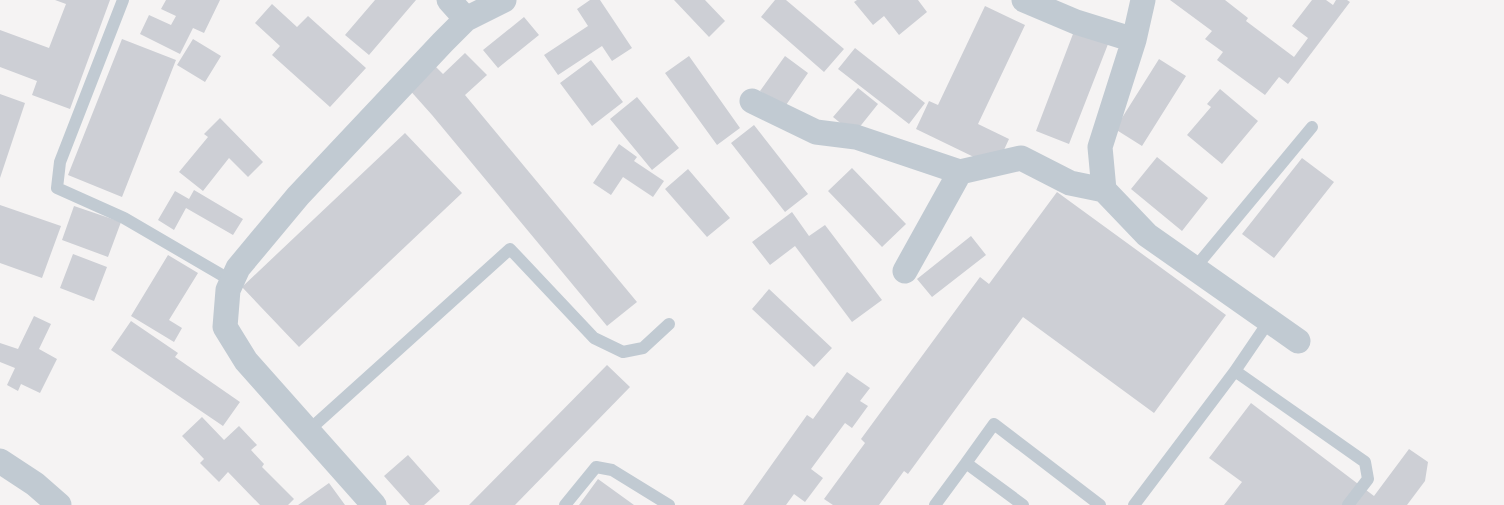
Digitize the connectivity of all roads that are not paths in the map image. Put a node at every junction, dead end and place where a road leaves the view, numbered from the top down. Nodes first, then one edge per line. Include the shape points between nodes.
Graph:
1 (123, 0) edge
2 (449, 0) edge
3 (504, 0) edge
4 (1024, 0) edge
5 (1143, 0) edge
6 (466, 19) junction
7 (1134, 40) junction
8 (752, 101) dead end
9 (1312, 127) dead end
10 (960, 172) junction
11 (1104, 190) junction
12 (1194, 269) junction
13 (905, 271) dead end
14 (232, 281) junction
15 (1269, 320) junction
16 (669, 324) dead end
17 (1298, 340) dead end
18 (1235, 371) junction
19 (308, 431) junction
20 (0, 461) edge
21 (966, 463) junction
22 (59, 505) edge
23 (374, 505) edge
24 (565, 505) edge
25 (669, 505) edge
26 (935, 505) edge
27 (1023, 505) edge
28 (1100, 505) edge
29 (1134, 505) edge
30 (1348, 505) edge

1 - 14 lane via 60,162 57,188 124,218
2 - 6 street
3 - 6 street
4 - 7 street via 1076,22
5 - 7 street
6 - 14 street via 298,196 238,268
7 - 11 street via 1100,147
8 - 10 street via 816,132 856,137
9 - 12 lane
10 - 11 street via 1021,158 1070,183
10 - 13 street
11 - 12 street via 1147,236
12 - 15 street
14 - 19 street via 228,290 225,327 246,361
15 - 17 street
15 - 18 lane
16 - 19 lane via 643,348 623,352 594,338 510,249
18 - 29 lane
18 - 30 lane via 1365,462 1368,479
19 - 23 street
20 - 22 street
21 - 26 lane
21 - 27 lane
21 - 28 lane via 994,424
24 - 25 lane via 596,467 612,470

